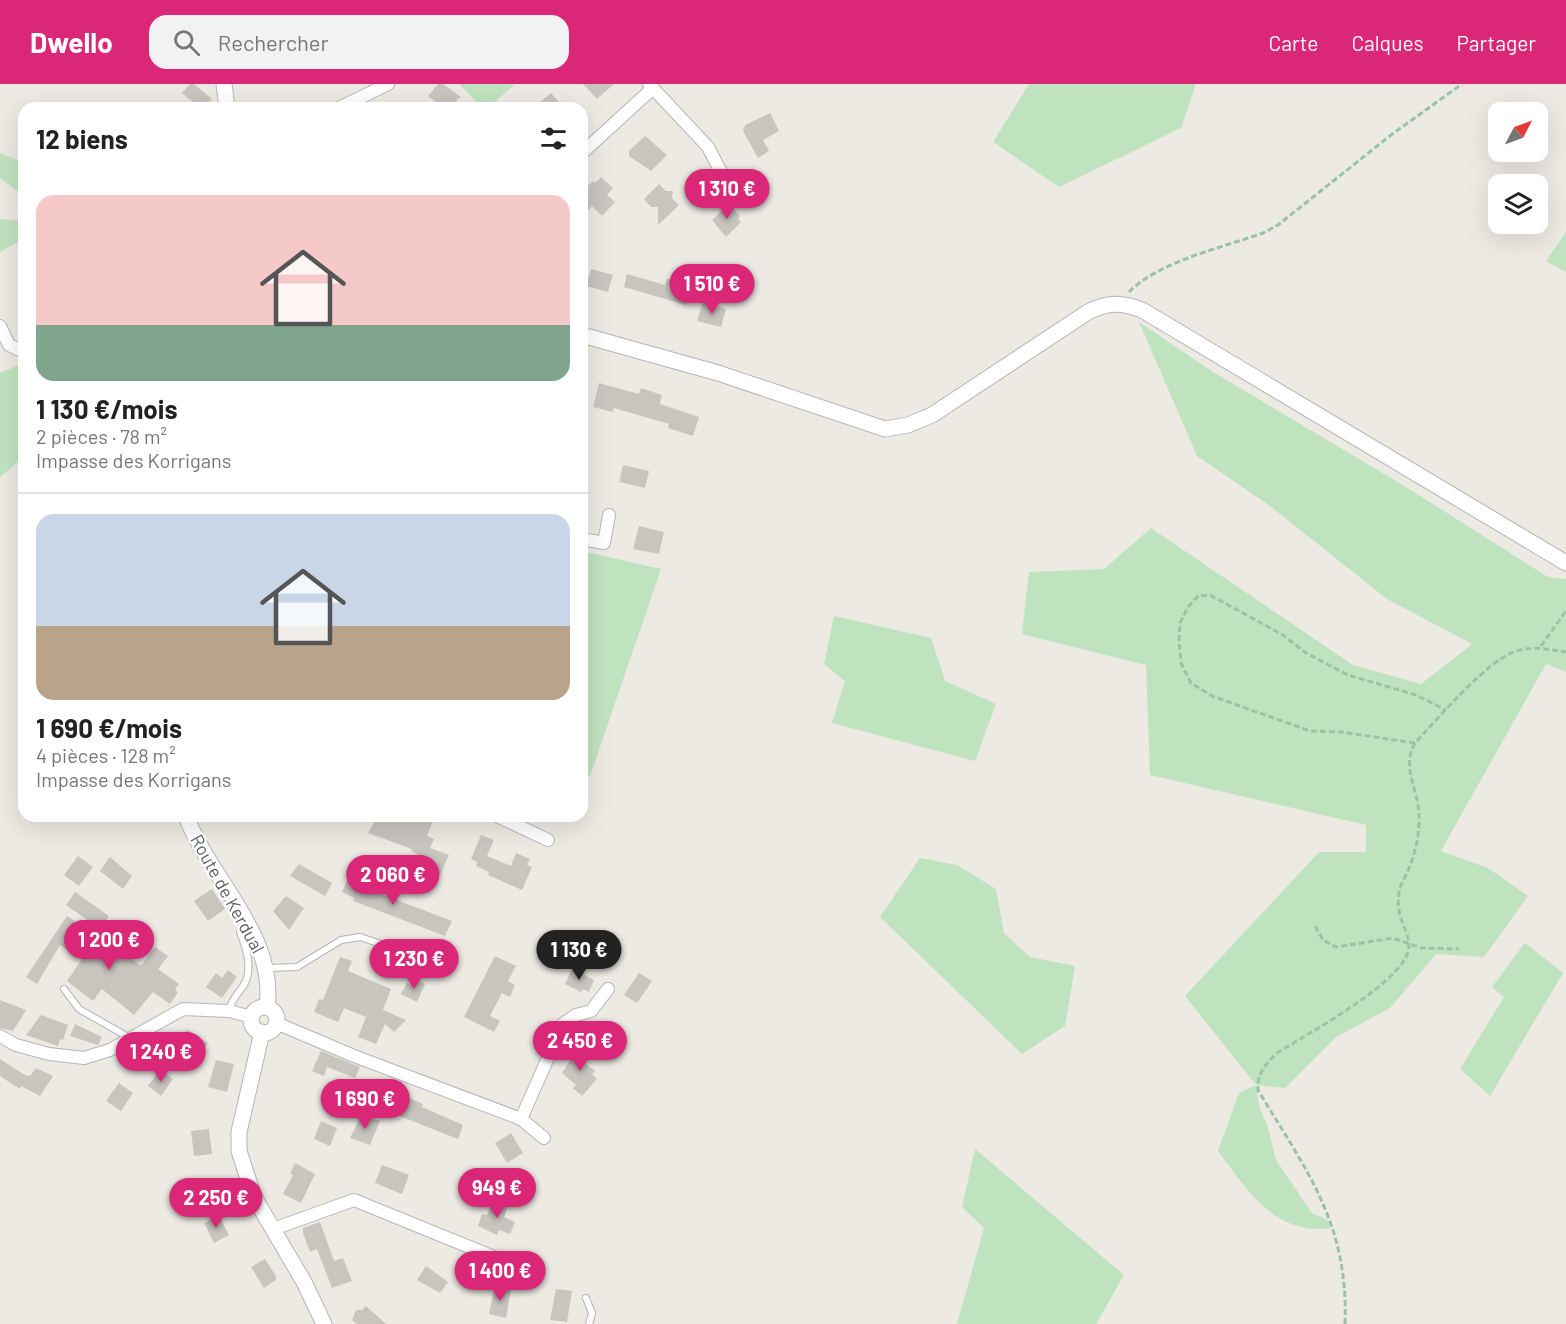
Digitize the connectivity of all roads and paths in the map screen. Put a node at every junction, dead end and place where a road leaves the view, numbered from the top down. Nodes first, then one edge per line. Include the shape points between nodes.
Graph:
1 (224, 84) edge
2 (388, 84) edge
3 (1462, 84) edge
4 (651, 86) edge
5 (226, 102) edge
6 (351, 102) edge
7 (588, 144) edge
8 (722, 172) dead end
9 (1120, 303) junction
10 (0, 326) edge
11 (588, 337) edge
12 (18, 349) edge
13 (609, 515) dead end
14 (588, 540) edge
15 (1566, 563) edge
16 (1566, 611) edge
17 (1540, 646) junction
18 (1566, 652) edge
19 (1447, 710) junction
20 (1415, 743) junction
21 (189, 822) edge
22 (510, 822) edge
23 (548, 840) dead end
24 (248, 926) junction
25 (1315, 926) dead end
26 (1410, 944) junction
27 (1459, 949) dead end
28 (405, 952) dead end
29 (267, 968) junction
30 (64, 989) dead end
31 (608, 989) dead end
32 (267, 1007) junction
33 (229, 1011) junction
34 (252, 1017) junction
35 (276, 1023) junction
36 (262, 1032) junction
37 (0, 1036) edge
38 (131, 1038) junction
39 (521, 1119) junction
40 (544, 1138) dead end
41 (273, 1229) junction
42 (512, 1264) dead end
43 (586, 1298) dead end
44 (324, 1324) edge
45 (589, 1324) edge
46 (1345, 1324) edge

1 - 5 street
2 - 6 street
3 - 9 path via 1278,225 1147,277
4 - 7 street
4 - 8 street via 708,147
9 - 11 street via 1088,312 932,415 885,429
9 - 15 street via 1161,321
10 - 12 street via 9,345
13 - 14 street via 604,543
16 - 17 path
17 - 18 path
17 - 19 path via 1520,650 1499,661
19 - 20 path
19 - 20 path via 1416,695 1348,675 1210,595 1198,596 1188,607 1180,623 1181,663 1191,683 1212,696 1310,731
20 - 26 path via 1409,753 1408,768 1419,814 1415,848 1397,907
21 - 24 street, Route de Kerdual
22 - 23 street
24 - 29 street, Route de Kerdual
24 - 33 lane via 240,932 248,956 246,981
25 - 26 path via 1323,940 1336,947 1393,938
26 - 27 path
26 - 46 path via 1402,967 1387,982 1277,1053 1257,1079 1258,1090 1308,1170 1334,1227 1342,1261
28 - 29 lane via 360,937 341,940 297,967
29 - 32 street, Route de Kerdual
30 - 38 lane via 79,1009
31 - 39 street via 591,1011 562,1024
32 - 34 street via 259,1008
32 - 35 street via 274,1011
33 - 34 street
33 - 38 street via 183,1009
34 - 36 street via 252,1025
35 - 36 street
35 - 39 street
36 - 41 street via 239,1132 239,1151 254,1197
37 - 38 street via 49,1054 84,1058
39 - 40 street
41 - 42 street via 354,1200
41 - 44 street
43 - 45 lane via 592,1313

